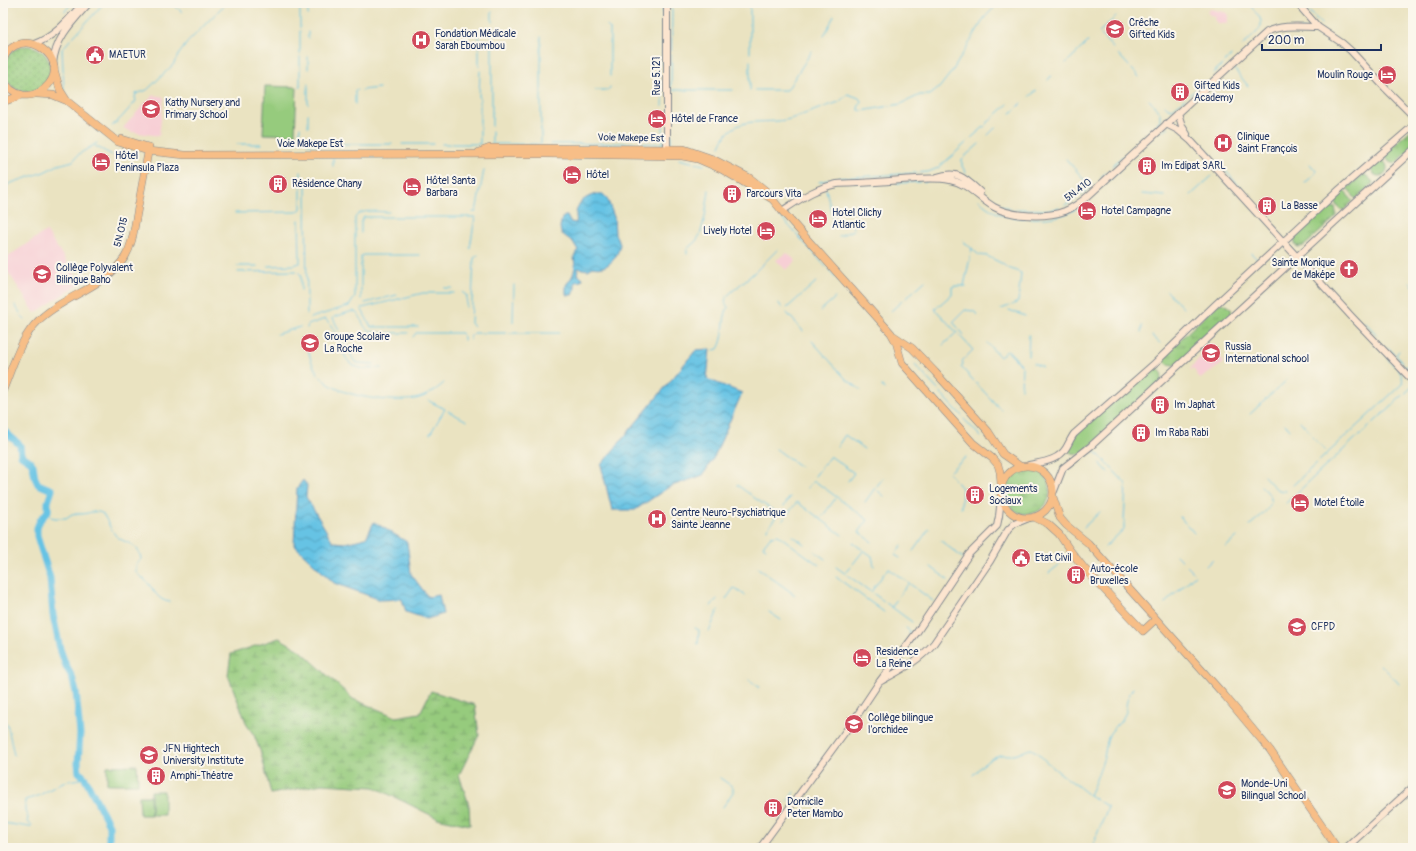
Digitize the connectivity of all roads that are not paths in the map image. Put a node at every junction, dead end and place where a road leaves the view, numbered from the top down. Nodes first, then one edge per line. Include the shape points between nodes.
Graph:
1 (83, 3) edge
2 (89, 3) edge
3 (667, 3) edge
4 (1297, 3) edge
5 (1318, 27) junction
6 (34, 44) junction
7 (3, 60) edge
8 (53, 67) junction
9 (3, 78) edge
10 (22, 95) junction
11 (32, 95) junction
12 (14, 97) junction
13 (67, 100) junction
14 (3, 102) edge
15 (3, 107) edge
16 (1178, 113) junction
17 (1413, 116) edge
18 (1166, 124) junction
19 (1413, 126) edge
20 (1191, 141) junction
21 (149, 149) junction
22 (1413, 150) edge
23 (667, 152) junction
24 (782, 211) junction
25 (1283, 242) junction
26 (1297, 257) junction
27 (891, 333) junction
28 (1413, 381) edge
29 (3, 390) edge
30 (1028, 465) junction
31 (1020, 466) junction
32 (1001, 484) junction
33 (1053, 494) junction
34 (1001, 498) junction
35 (1032, 518) junction
36 (1156, 619) junction
37 (880, 681) junction
38 (1413, 787) edge
39 (760, 848) edge
40 (1337, 848) edge
41 (1346, 848) edge

1 - 6 main road via 57,32
2 - 8 main road via 57,43
3 - 23 main road, Rue 5.121
4 - 5 main road
5 - 16 main road, 5N.410 via 1280,28 1267,32
5 - 17 main road via 1351,51
6 - 7 main road via 13,47
6 - 8 main road via 47,51
8 - 11 main road via 48,86
8 - 13 main road via 60,90
9 - 10 main road via 9,88
10 - 11 main road
10 - 12 main road
11 - 13 main road via 53,95
12 - 14 main road
12 - 15 main road
13 - 21 main road, Voie Makepe Est via 112,136
16 - 18 main road, 5N.410
16 - 20 main road
18 - 20 main road
18 - 24 main road, 5N.410 via 1083,201 1055,213 1028,215 1000,210 960,183 933,178 837,184 808,193
19 - 25 main road
20 - 25 main road
21 - 23 main road, Voie Makepe Est via 180,150 192,154
21 - 29 main road, 5N.015 via 132,239 124,258 106,276 45,314 36,323 20,347
22 - 26 main road
23 - 24 main road, Voie Makepe Est via 722,166 772,199
24 - 27 main road, Voie Makepe Est
25 - 26 main road
25 - 30 main road via 1155,363 1074,434 1059,456
26 - 28 main road
26 - 33 main road via 1091,446 1068,463 1059,474
27 - 31 main road via 912,348 988,431 1003,454
27 - 32 main road via 902,363 973,443 998,465
30 - 31 main road
30 - 33 main road via 1044,471 1052,484
31 - 32 main road via 1008,473
32 - 34 main road
33 - 35 main road via 1046,510
33 - 36 main road via 1060,518 1088,543
34 - 35 main road via 1011,513
34 - 37 main road via 997,526 970,554
35 - 36 main road via 1048,524 1059,534 1084,568 1144,631
35 - 37 main road via 1014,524 1008,530 990,561 925,653 907,667
36 - 40 main road via 1270,750
37 - 39 main road
38 - 41 main road

